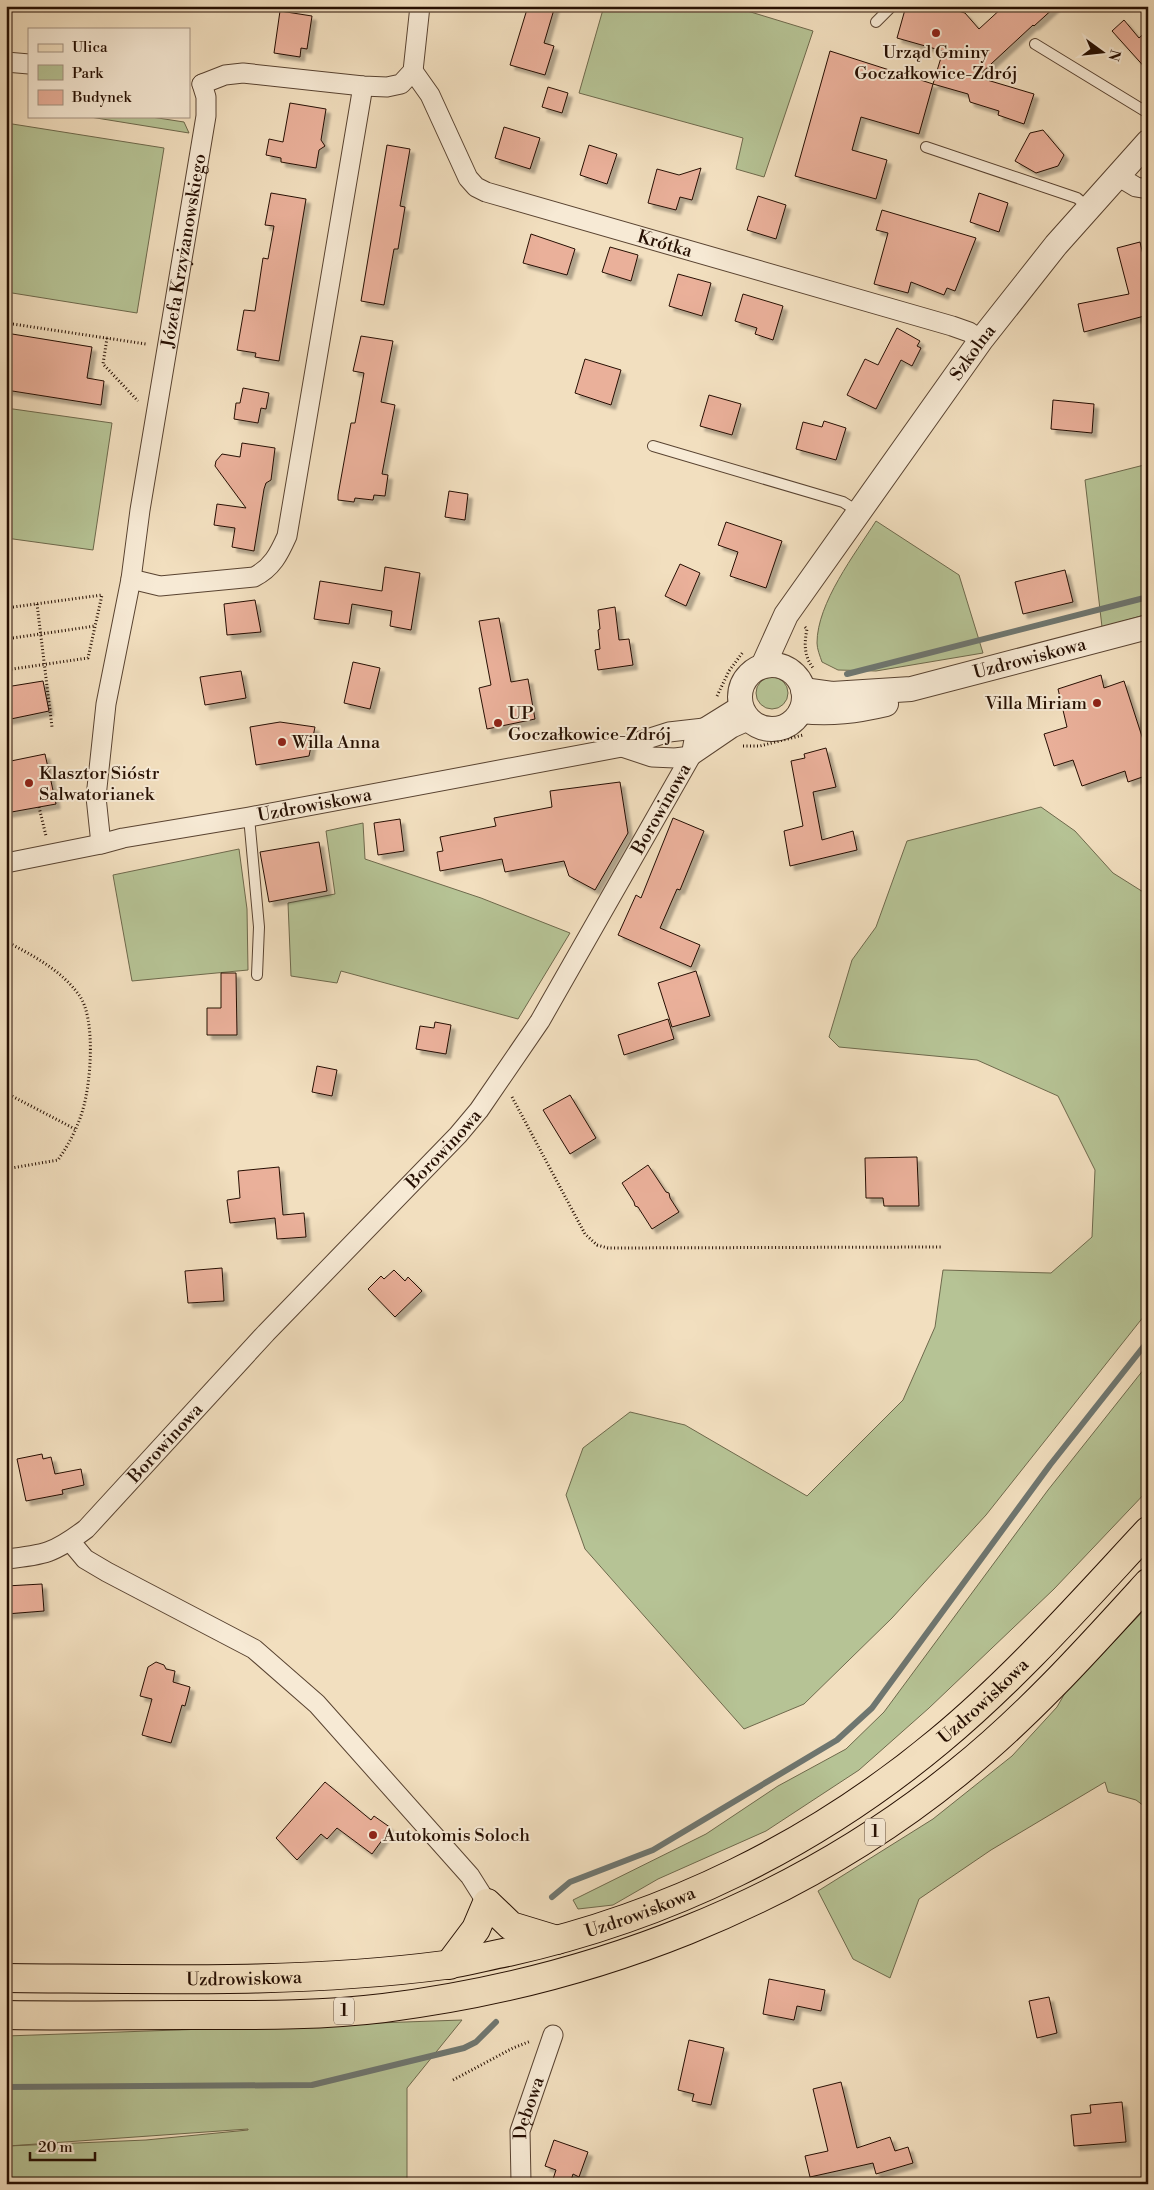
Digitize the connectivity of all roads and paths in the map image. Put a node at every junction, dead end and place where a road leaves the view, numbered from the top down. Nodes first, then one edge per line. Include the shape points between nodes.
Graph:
1 (420, 6) edge
2 (892, 6) edge
3 (876, 22) dead end
4 (1035, 44) dead end
5 (6, 62) edge
6 (28, 64) edge
7 (413, 71) junction
8 (195, 80) edge
9 (363, 86) junction
10 (1148, 112) edge
11 (1148, 142) edge
12 (926, 147) dead end
13 (1116, 176) junction
14 (1148, 189) edge
15 (1088, 208) junction
16 (6, 324) edge
17 (107, 338) junction
18 (981, 340) junction
19 (145, 354) dead end
20 (139, 392) dead end
21 (138, 401) junction
22 (136, 411) dead end
23 (653, 446) dead end
24 (860, 512) junction
25 (814, 576) junction
26 (131, 579) junction
27 (37, 604) junction
28 (6, 608) edge
29 (797, 622) junction
30 (95, 626) junction
31 (1148, 627) edge
32 (41, 634) junction
33 (6, 640) edge
34 (45, 664) junction
35 (773, 666) junction
36 (6, 670) edge
37 (807, 691) junction
38 (745, 713) junction
39 (52, 727) dead end
40 (704, 728) junction
41 (622, 747) junction
42 (691, 756) junction
43 (652, 757) junction
44 (669, 793) junction
45 (39, 807) dead end
46 (249, 817) junction
47 (101, 844) junction
48 (50, 854) junction
49 (6, 863) edge
50 (6, 944) edge
51 (257, 975) dead end
52 (498, 1084) junction
53 (6, 1093) edge
54 (75, 1129) junction
55 (6, 1168) edge
56 (942, 1247) dead end
57 (1148, 1531) edge
58 (70, 1541) junction
59 (6, 1559) edge
60 (1148, 1583) edge
61 (486, 1902) junction
62 (558, 1941) junction
63 (449, 1965) junction
64 (6, 1978) edge
65 (6, 2015) edge
66 (553, 2035) joint
67 (453, 2080) dead end
68 (523, 2184) edge

1 - 7 street
2 - 3 lane
4 - 10 lane
5 - 6 street
7 - 9 street, Józefa Krzyżanowskiego via 401,84
7 - 18 street, Krótka via 430,94 468,178 486,192 952,326
8 - 9 street, Józefa Krzyżanowskiego via 244,73
8 - 26 street, Józefa Krzyżanowskiego via 206,97 206,116
9 - 26 street via 287,536 276,560 254,577 160,586
11 - 13 street, Szkolna
12 - 15 lane via 1077,198
13 - 14 street via 1136,187
13 - 15 street, Szkolna
15 - 18 street, Szkolna
16 - 17 path
17 - 19 path via 146,344
17 - 21 path via 103,364
18 - 24 street, Szkolna
20 - 21 path
21 - 22 path
23 - 24 lane via 843,502
24 - 25 street, Szkolna
25 - 29 street, Szkolna
25 - 35 street, Szkolna via 786,615
26 - 47 street, Józefa Krzyżanowskiego via 106,704 96,797
27 - 28 path
27 - 30 path via 102,595
27 - 32 path
29 - 35 street, Szkolna
29 - 37 path via 807,629 804,643
30 - 32 path
30 - 34 path via 88,658
31 - 37 street, Uzdrowiskowa via 911,689 889,703 859,710 829,713
32 - 33 path
32 - 34 path
34 - 36 path
34 - 39 path
35 - 37 street via 796,676
35 - 38 street via 747,677 740,695
37 - 38 street via 787,725 768,729 758,726
38 - 40 street, Borowinowa
38 - 42 street via 732,728
40 - 41 street, Uzdrowiskowa via 669,732
40 - 42 street, Borowinowa via 694,740
41 - 43 street, Uzdrowiskowa
41 - 46 street, Uzdrowiskowa
42 - 43 street, Uzdrowiskowa
42 - 44 street, Borowinowa
43 - 44 street
44 - 52 street, Borowinowa via 558,992
45 - 48 path
46 - 47 street, Uzdrowiskowa
46 - 51 lane via 259,927
47 - 48 street, Uzdrowiskowa
48 - 49 street, Uzdrowiskowa
50 - 54 path via 31,954 58,973 80,996 89,1024 90,1064 84,1108
52 - 56 path via 512,1097 585,1234 597,1245 608,1248
52 - 58 street, Borowinowa via 458,1135 266,1333 106,1508
53 - 54 path
54 - 55 path via 58,1160
57 - 62 main road, Uzdrowiskowa / 1 via 993,1692 938,1742 826,1824 713,1884 649,1911
58 - 59 street, Borowinowa via 38,1556
58 - 61 street via 85,1559 107,1572 254,1649 317,1704 470,1876
60 - 65 main road, Uzdrowiskowa / 1 via 1019,1719 957,1773 840,1854 773,1892 660,1942 561,1973 448,1999 381,2008 312,2014
61 - 62 main road via 511,1926
61 - 63 main road via 476,1929
62 - 63 main road, Uzdrowiskowa / 1
63 - 64 main road, Uzdrowiskowa / 1 via 310,1977
66 - 67 path via 513,2048
66 - 68 street, Dębowa via 520,2131

